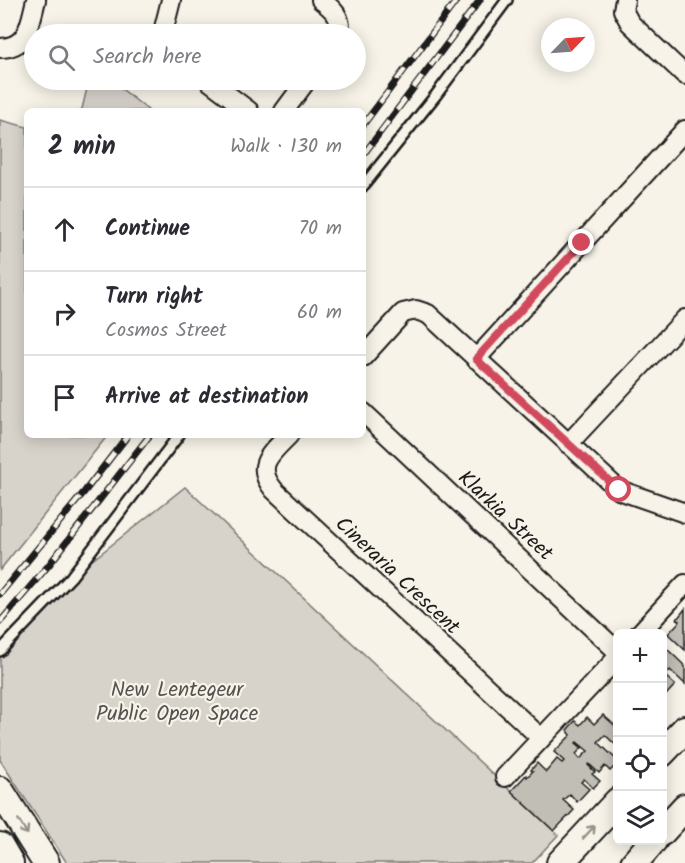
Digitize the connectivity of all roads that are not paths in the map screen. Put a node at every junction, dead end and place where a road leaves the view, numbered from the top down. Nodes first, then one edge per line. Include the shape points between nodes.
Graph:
1 (36, 0) edge
2 (171, 0) edge
3 (321, 0) edge
4 (507, 0) edge
5 (625, 0) edge
6 (30, 24) edge
7 (165, 24) edge
8 (340, 24) edge
9 (24, 39) edge
10 (0, 48) edge
11 (685, 75) edge
12 (221, 90) edge
13 (300, 90) edge
14 (245, 108) edge
15 (286, 108) edge
16 (685, 130) edge
17 (366, 182) edge
18 (685, 319) edge
19 (366, 354) edge
20 (476, 359) junction
21 (366, 415) edge
22 (177, 438) edge
23 (287, 438) edge
24 (568, 444) junction
25 (685, 513) edge
26 (685, 584) edge
27 (643, 629) edge
28 (613, 647) edge
29 (0, 651) edge
30 (613, 662) edge
31 (685, 729) edge
32 (542, 738) junction
33 (667, 749) edge
34 (506, 777) dead end
35 (0, 790) edge
36 (613, 806) edge
37 (685, 807) edge
38 (667, 827) edge
39 (650, 845) edge
40 (0, 846) edge
41 (10, 863) edge
42 (46, 863) edge
43 (560, 863) edge
44 (634, 863) edge

1 - 6 street
2 - 7 street
3 - 8 street via 337,14
4 - 17 lane
5 - 11 street via 623,10 630,23
9 - 10 street
12 - 14 street
13 - 15 street
16 - 20 street
18 - 24 street
19 - 20 street via 402,314 416,310 428,314
20 - 24 street
21 - 28 street, Klarkia Street
22 - 29 lane via 71,577
23 - 32 street, Cineraria Crescent via 268,457 266,481
24 - 25 street via 619,490
26 - 27 street
30 - 32 street
31 - 33 main road
32 - 34 street
35 -> 42 main road
43 -> 36 main road
37 - 38 main road
39 - 44 main road
40 - 41 main road

